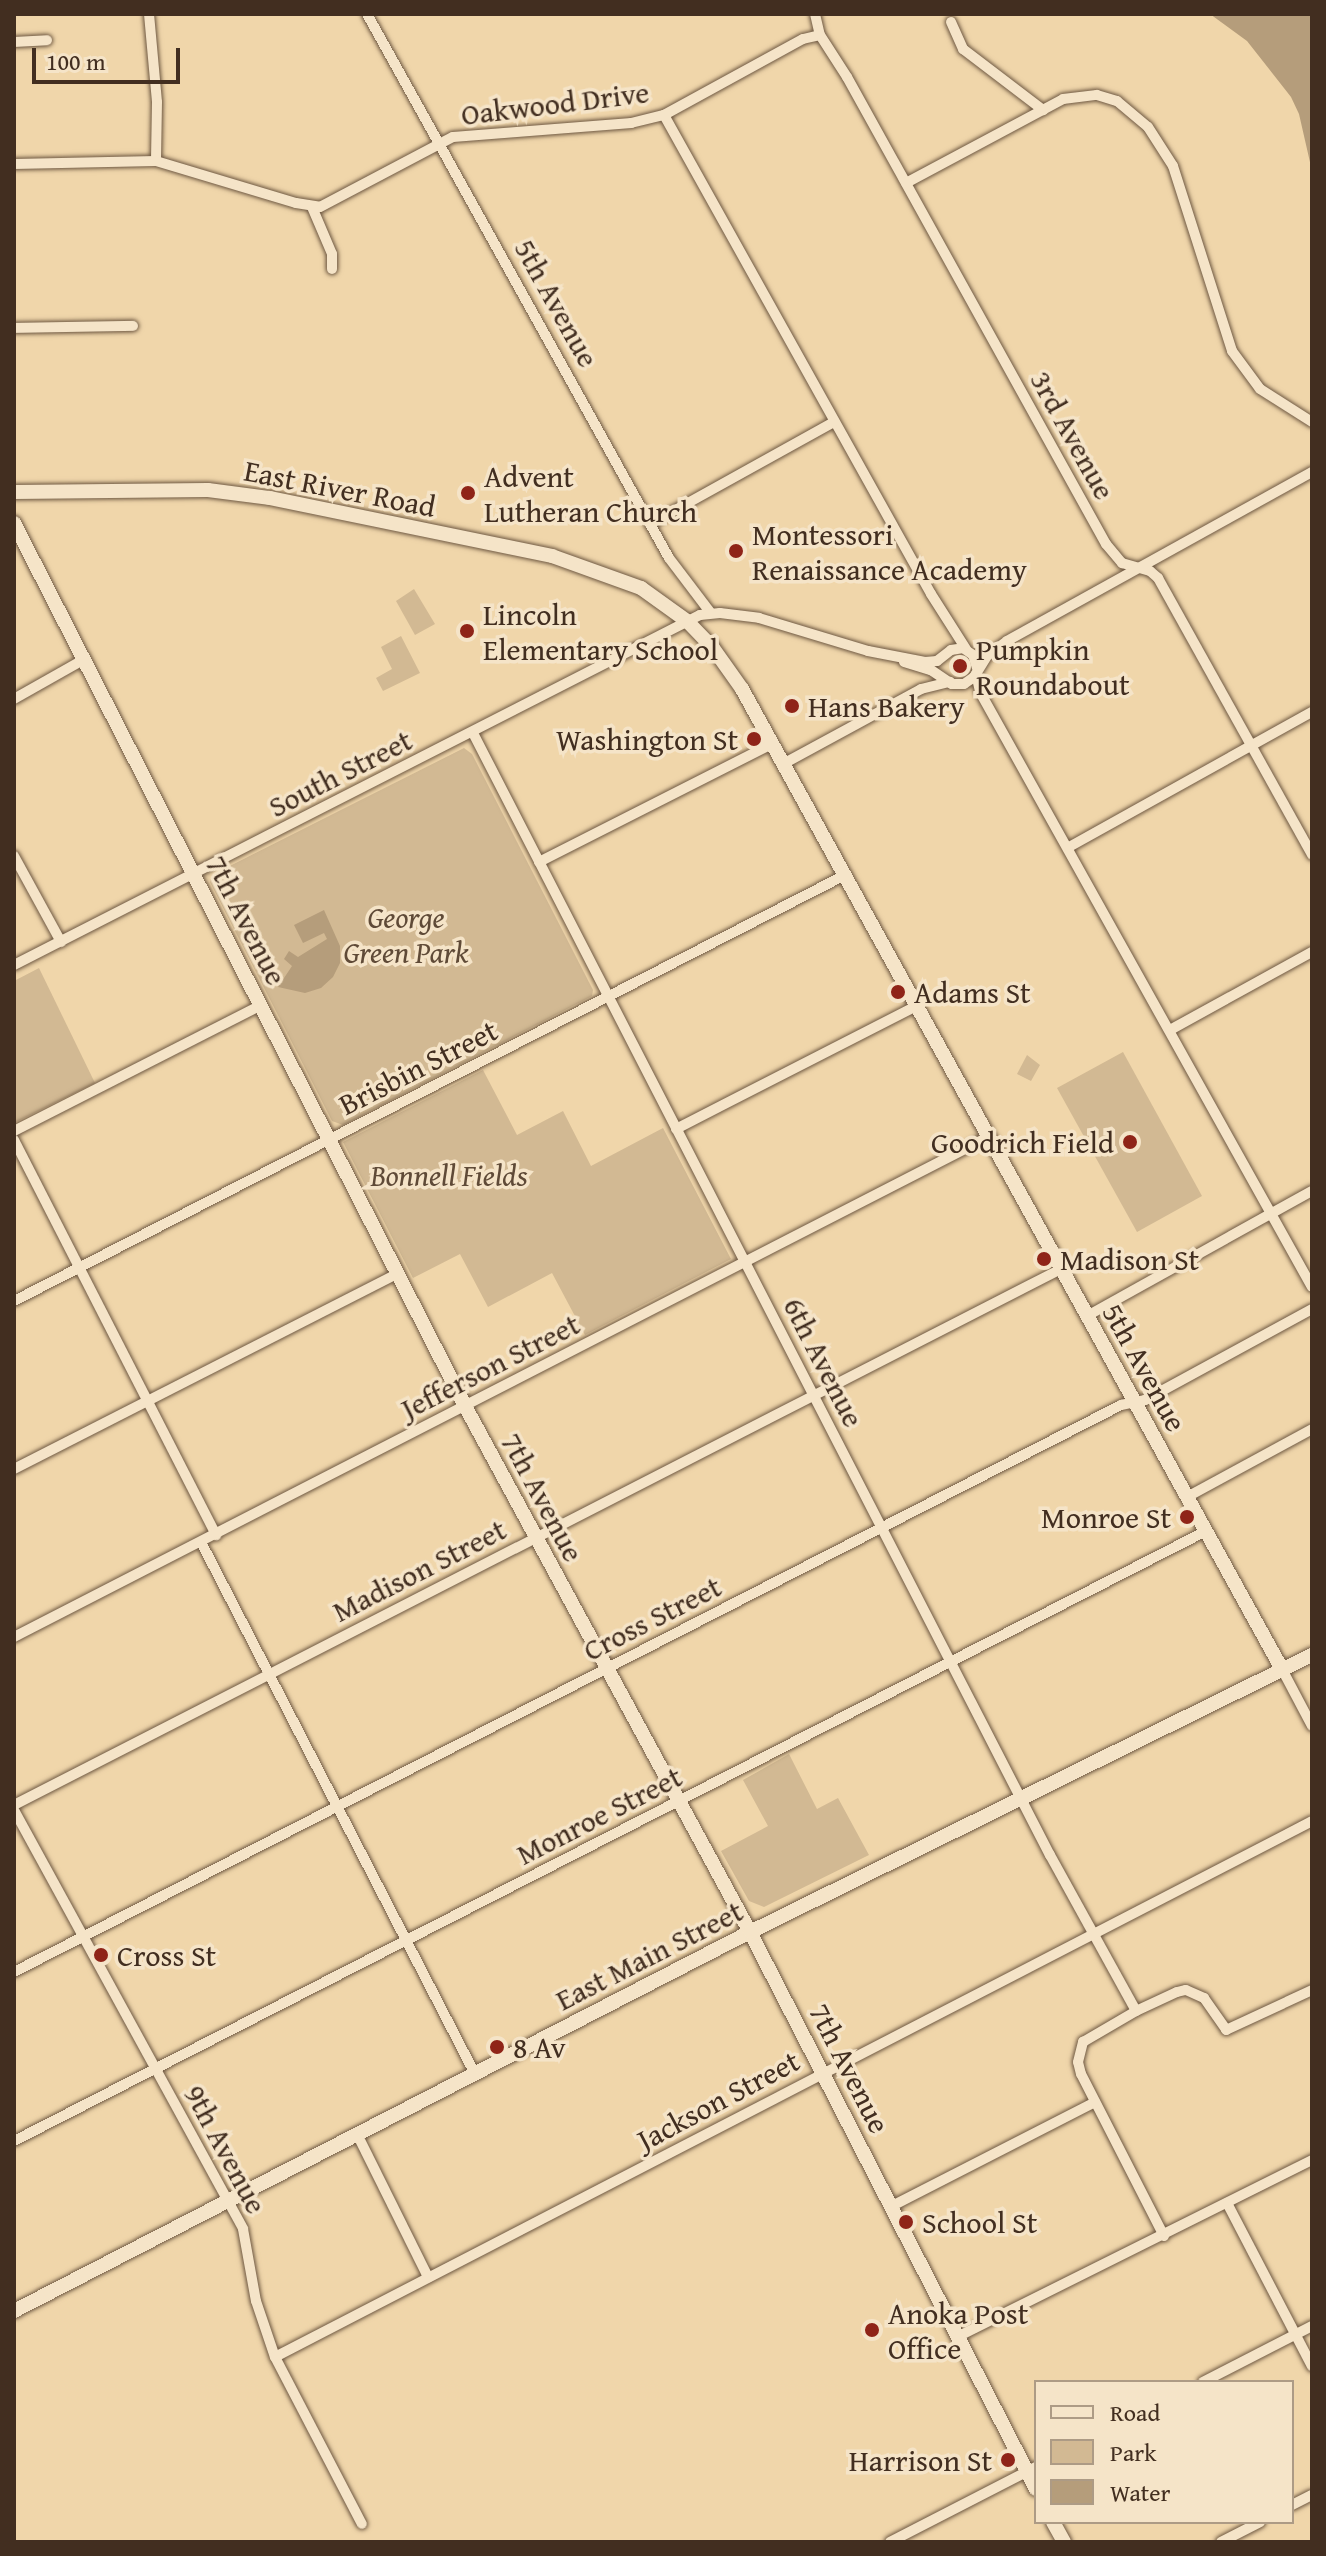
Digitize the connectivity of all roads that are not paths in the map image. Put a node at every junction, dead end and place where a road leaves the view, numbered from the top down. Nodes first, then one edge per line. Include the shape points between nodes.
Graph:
1 (149, 14) edge
2 (367, 14) edge
3 (815, 14) edge
4 (951, 22) dead end
5 (820, 35) junction
6 (47, 40) dead end
7 (14, 42) edge
8 (1043, 110) junction
9 (664, 115) junction
10 (439, 144) junction
11 (156, 161) junction
12 (14, 164) edge
13 (906, 183) junction
14 (312, 207) junction
15 (332, 269) dead end
16 (133, 326) dead end
17 (14, 328) edge
18 (834, 422) junction
19 (1312, 422) edge
20 (1312, 472) edge
21 (14, 492) edge
22 (14, 523) edge
23 (650, 524) junction
24 (1139, 568) junction
25 (710, 612) junction
26 (943, 616) junction
27 (687, 621) junction
28 (1007, 641) junction
29 (967, 650) junction
30 (947, 653) junction
31 (901, 659) junction
32 (83, 660) junction
33 (976, 671) junction
34 (950, 681) junction
35 (14, 699) edge
36 (989, 707) junction
37 (1312, 712) edge
38 (473, 733) junction
39 (772, 744) junction
40 (1252, 746) junction
41 (783, 764) junction
42 (1069, 847) junction
43 (1312, 855) edge
44 (14, 856) edge
45 (539, 862) junction
46 (194, 873) junction
47 (845, 875) junction
48 (61, 942) junction
49 (1312, 952) edge
50 (14, 965) edge
51 (607, 996) junction
52 (261, 1005) junction
53 (916, 1006) junction
54 (1170, 1030) junction
55 (676, 1129) junction
56 (14, 1131) edge
57 (988, 1137) junction
58 (330, 1139) junction
59 (14, 1140) edge
60 (1312, 1191) edge
61 (1272, 1214) junction
62 (746, 1263) junction
63 (80, 1267) junction
64 (1061, 1269) junction
65 (399, 1273) junction
66 (1312, 1287) edge
67 (14, 1301) edge
68 (1312, 1309) edge
69 (1087, 1316) junction
70 (814, 1396) junction
71 (147, 1401) junction
72 (1134, 1402) junction
73 (465, 1406) junction
74 (1312, 1429) edge
75 (14, 1469) edge
76 (1187, 1497) junction
77 (882, 1528) junction
78 (1206, 1531) junction
79 (216, 1535) junction
80 (534, 1538) junction
81 (201, 1542) junction
82 (14, 1637) edge
83 (1312, 1655) edge
84 (952, 1661) junction
85 (607, 1668) junction
86 (1283, 1671) junction
87 (270, 1675) junction
88 (1312, 1726) edge
89 (1020, 1796) junction
90 (680, 1801) junction
91 (338, 1807) junction
92 (14, 1808) edge
93 (1312, 1821) edge
94 (750, 1932) junction
95 (1092, 1935) junction
96 (83, 1936) junction
97 (407, 1942) junction
98 (14, 1972) edge
99 (1312, 1990) edge
100 (1136, 2011) junction
101 (157, 2069) junction
102 (823, 2072) junction
103 (475, 2074) junction
104 (1095, 2102) junction
105 (357, 2134) junction
106 (14, 2141) edge
107 (1312, 2160) edge
108 (228, 2201) junction
109 (1227, 2203) junction
110 (892, 2206) junction
111 (1164, 2236) junction
112 (428, 2277) junction
113 (14, 2311) edge
114 (1312, 2326) edge
115 (1296, 2334) junction
116 (957, 2337) junction
117 (275, 2357) junction
118 (1312, 2366) edge
119 (1207, 2380) edge
120 (1032, 2470) edge
121 (1312, 2495) edge
122 (1294, 2504) edge
123 (362, 2524) dead end
124 (1054, 2524) edge
125 (1256, 2524) edge
126 (890, 2542) edge
127 (1064, 2542) edge
128 (1221, 2542) edge

1 - 11 street
2 - 10 street, 5th Avenue
3 - 5 street, 3rd Avenue
4 - 8 street via 963,49
5 - 9 street, Oakwood Drive via 803,39
5 - 13 street, 3rd Avenue
6 - 7 street
8 - 13 street
8 - 19 street via 1074,96 1097,95 1140,117 1173,166 1232,351 1260,389
9 - 10 street, Oakwood Drive via 631,123 469,135
9 - 18 street
10 - 14 street, Oakwood Drive via 329,204
10 - 23 street, 5th Avenue
11 - 12 street
11 - 14 street
13 - 24 street, 3rd Avenue via 1106,544 1122,563
14 - 15 street via 332,254
16 - 17 street
18 - 23 street
18 - 26 street
20 - 24 street
21 - 27 main road, East River Road via 208,490 270,498 552,556 641,588
22 - 32 main road, 7th Avenue
23 - 25 street, 5th Avenue
24 - 28 street
24 - 40 street, 3rd Avenue via 1158,578
25 - 27 street, South Street
25 - 31 street via 759,618
26 - 29 street
26 - 30 street
27 - 38 street, South Street
27 - 39 main road, 5th Avenue via 728,667
28 - 29 street
28 - 33 street
29 - 30 street
29 - 33 street via 977,660
30 - 31 street via 928,663
30 - 34 street via 941,664
31 - 34 street
32 - 35 street
32 - 46 main road, 7th Avenue
33 - 34 street via 970,682
33 - 36 street
34 - 36 street
34 - 41 street via 921,689
36 - 42 street
37 - 40 street
38 - 45 street, 6th Avenue
38 - 46 street, South Street
39 - 41 main road, 5th Avenue
39 - 45 street
40 - 42 street
40 - 43 street, 3rd Avenue
41 - 47 main road, 5th Avenue
42 - 54 street
44 - 48 street
45 - 51 street, 6th Avenue
46 - 48 street, South Street
46 - 52 main road, 7th Avenue
47 - 51 street, Brisbin Street
47 - 53 main road, 5th Avenue
48 - 50 street, South Street
49 - 54 street
51 - 55 street, 6th Avenue
51 - 58 street, Brisbin Street
52 - 56 street
52 - 58 main road, 7th Avenue
53 - 55 street
53 - 57 main road, 5th Avenue
54 - 61 street
55 - 62 street, 6th Avenue
57 - 62 street, Jefferson Street
57 - 64 main road, 5th Avenue
58 - 63 street, Brisbin Street
58 - 65 main road, 7th Avenue
59 - 63 street
60 - 61 street
61 - 66 street
61 - 69 street
62 - 70 street, 6th Avenue
62 - 73 street, Jefferson Street
63 - 67 street, Brisbin Street
63 - 71 street
64 - 69 main road, 5th Avenue
64 - 70 street, Madison Street
65 - 71 street
65 - 73 main road, 7th Avenue
68 - 72 street, Cross Street
69 - 72 main road, 5th Avenue
70 - 77 street, 6th Avenue
70 - 80 street, Madison Street
71 - 75 street
71 - 79 street
72 - 76 main road, 5th Avenue
72 - 77 street, Cross Street
73 - 79 street, Jefferson Street
73 - 80 main road, 7th Avenue
74 - 76 street
76 - 78 main road, 5th Avenue
77 - 84 street, 6th Avenue
77 - 85 street, Cross Street
78 - 84 street, Monroe Street
78 - 86 main road, 5th Avenue
79 - 81 street, Jefferson Street
80 - 85 main road, 7th Avenue
80 - 87 street, Madison Street
81 - 82 street, Jefferson Street
81 - 87 street
83 - 86 main road, East Main Street
84 - 89 street, 6th Avenue
84 - 90 street, Monroe Street
85 - 90 main road, 7th Avenue
85 - 91 street, Cross Street
86 - 88 street, 5th Avenue
86 - 89 main road, East Main Street
87 - 91 street
87 - 92 street, Madison Street
89 - 94 main road, East Main Street
89 - 95 street, 6th Avenue
90 - 94 main road, 7th Avenue
90 - 97 street, Monroe Street
91 - 96 street, Cross Street
91 - 97 street
92 - 96 street, 9th Avenue
93 - 95 street, Jackson Street
94 - 102 main road, 7th Avenue
94 - 103 main road, East Main Street
95 - 100 street, 6th Avenue
95 - 102 street, Jackson Street
96 - 98 street, Cross Street
96 - 101 street, 9th Avenue
97 - 101 street, Monroe Street
97 - 103 street
99 - 100 street via 1226,2030 1204,1998 1186,1990
100 - 104 street via 1089,2036 1079,2051 1081,2074
101 - 106 street, Monroe Street
101 - 108 street, 9th Avenue
102 - 110 main road, 7th Avenue
102 - 112 street, Jackson Street
103 - 105 main road, East Main Street
104 - 110 street
104 - 111 street
105 - 108 main road, East Main Street
105 - 112 street
107 - 109 street
108 - 113 main road, East Main Street
108 - 117 street, 9th Avenue via 243,2229 256,2301
109 - 111 street
109 - 115 street
110 - 116 main road, 7th Avenue
111 - 116 street
112 - 117 street, Jackson Street
114 - 115 street
115 - 118 street
115 - 119 street
116 - 120 main road, 7th Avenue
117 - 123 street, 9th Avenue
120 - 126 street
121 - 122 street
124 - 127 main road
125 - 128 street

